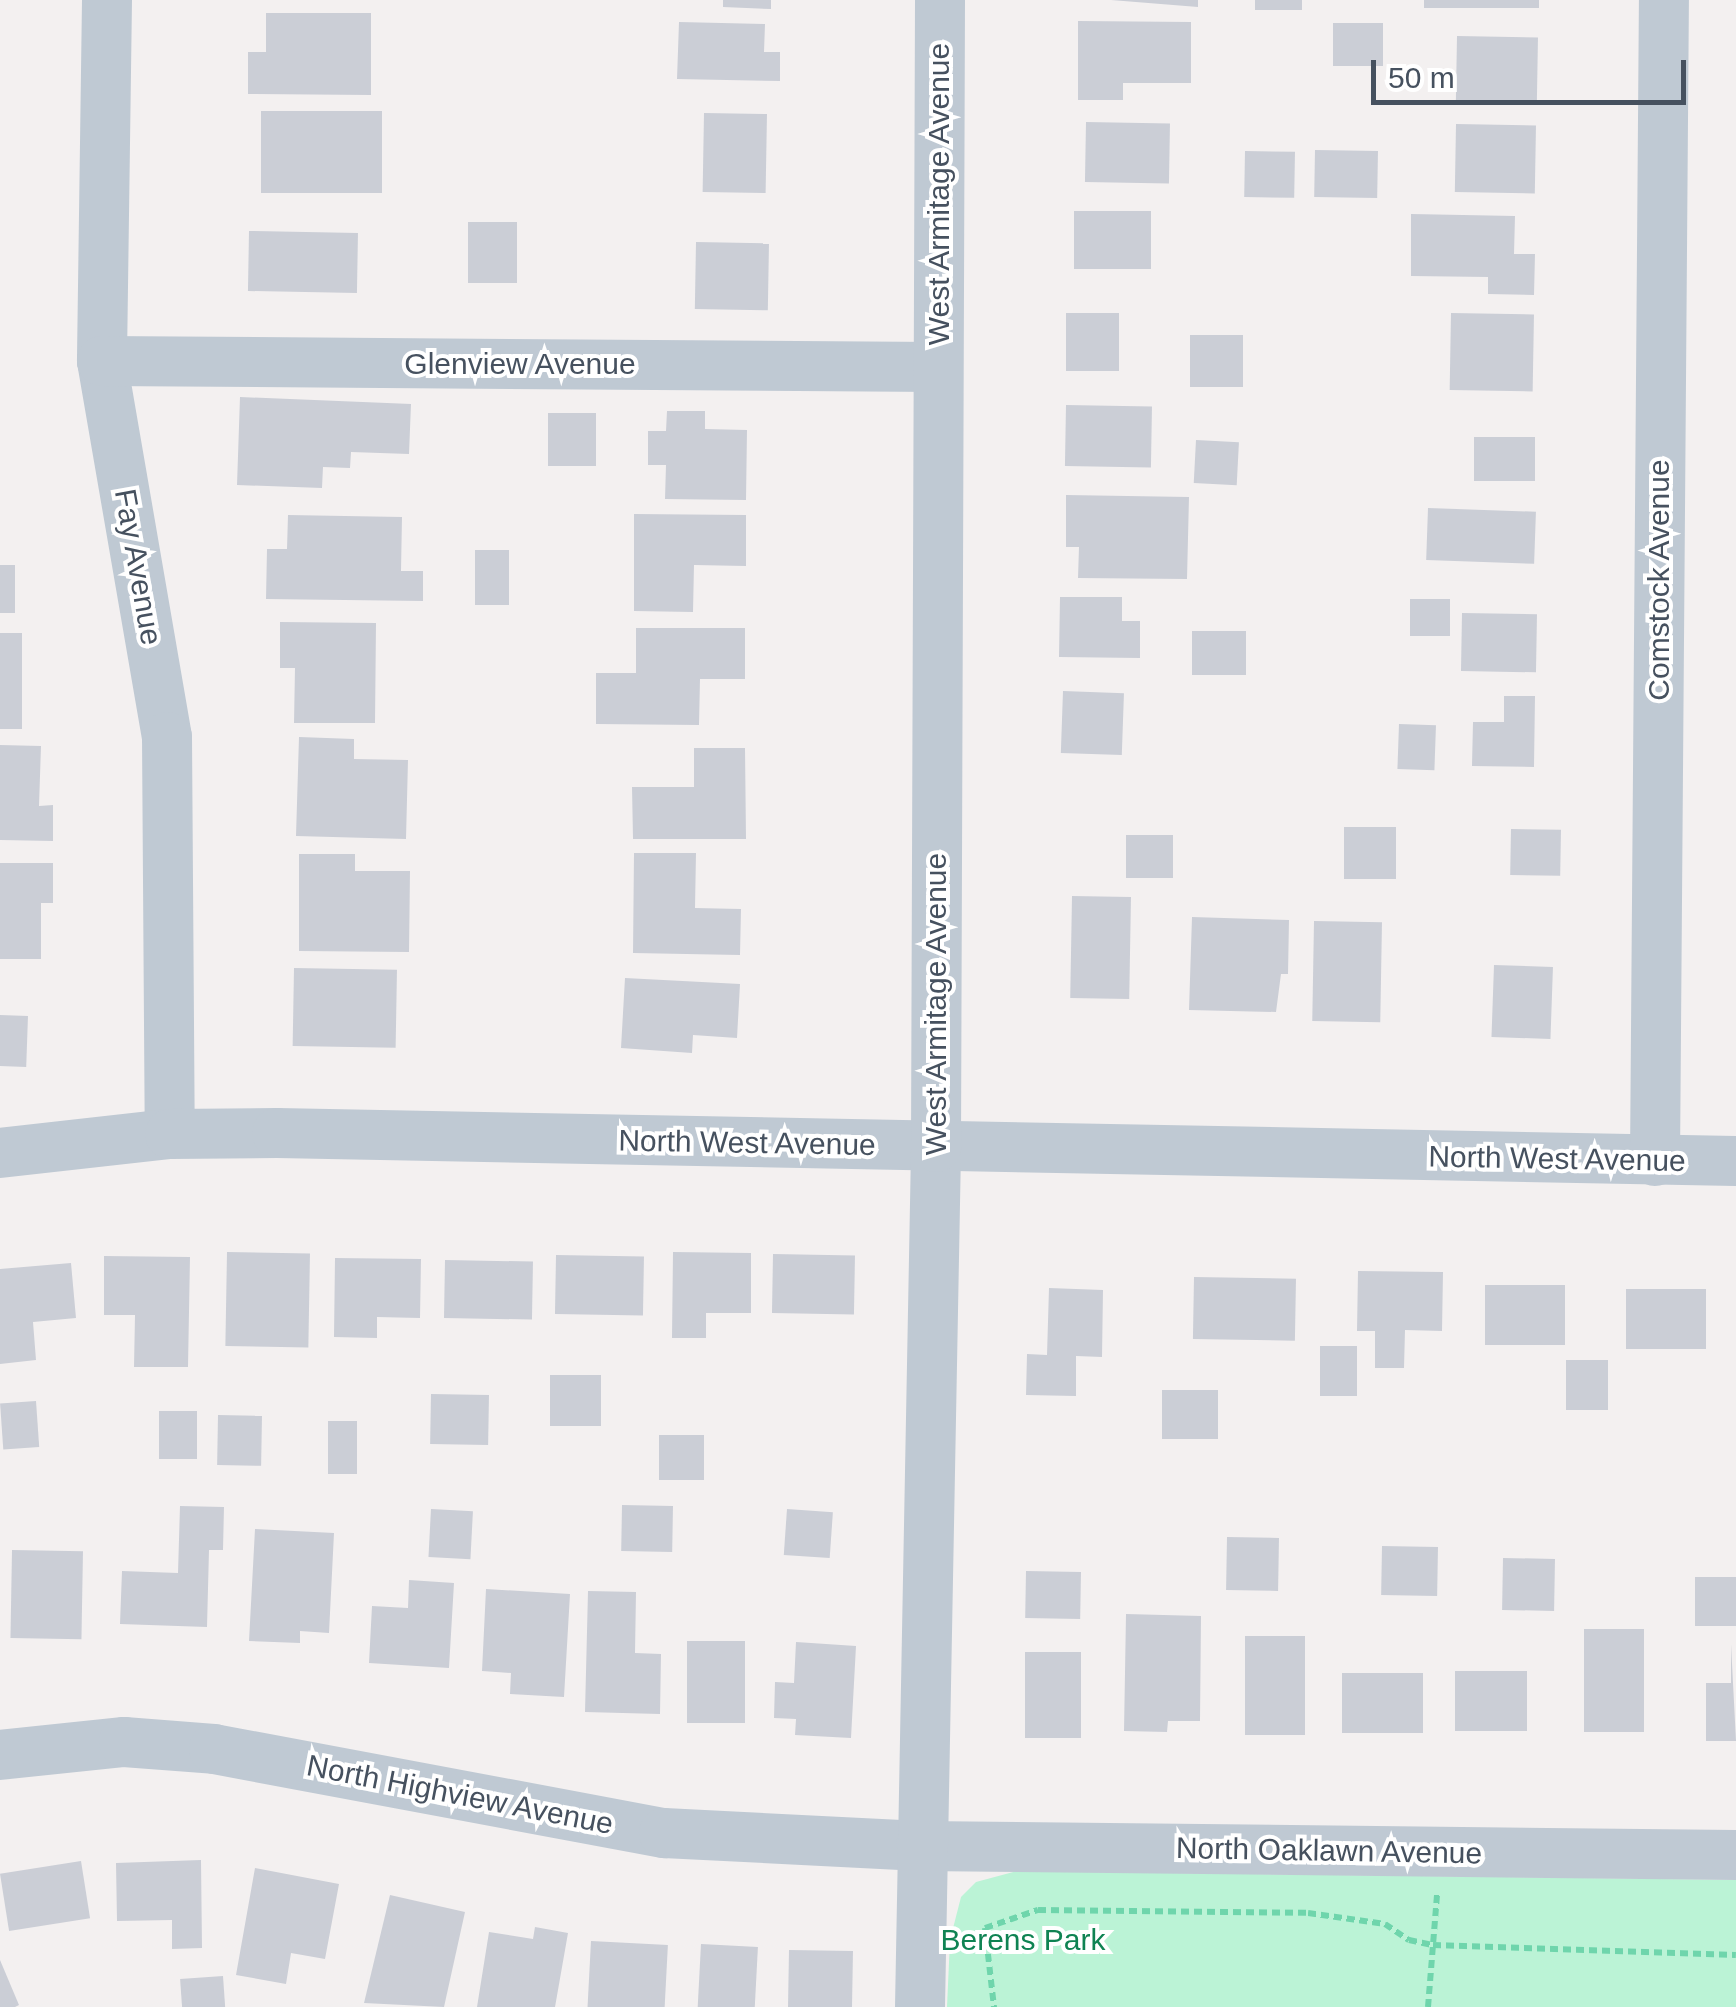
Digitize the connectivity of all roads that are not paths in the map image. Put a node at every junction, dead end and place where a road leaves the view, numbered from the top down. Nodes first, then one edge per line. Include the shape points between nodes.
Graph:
1 (107, 0) edge
2 (940, 0) edge
3 (1664, 0) edge
4 (102, 360) junction
5 (937, 367) junction
6 (170, 1134) junction
7 (936, 1148) junction
8 (0, 1153) edge
9 (1655, 1160) junction
10 (1736, 1162) edge
11 (0, 1756) edge
12 (921, 1846) junction
13 (1736, 1856) edge
14 (920, 2007) edge

1 - 4 street, Fay Avenue
2 - 5 street, West Armitage Avenue
3 - 9 street, Comstock Avenue
4 - 5 street, Glenview Avenue
4 - 6 street, Fay Avenue via 167,737
5 - 7 street, West Armitage Avenue
6 - 7 street, North West Avenue
6 - 8 street, North West Avenue
7 - 9 street, North West Avenue
7 - 12 street, West Armitage Avenue
9 - 10 street, North West Avenue
11 - 12 street, North Highview Avenue via 124,1742 214,1749 664,1833
12 - 13 street, North Oaklawn Avenue
12 - 14 street, West Armitage Avenue

